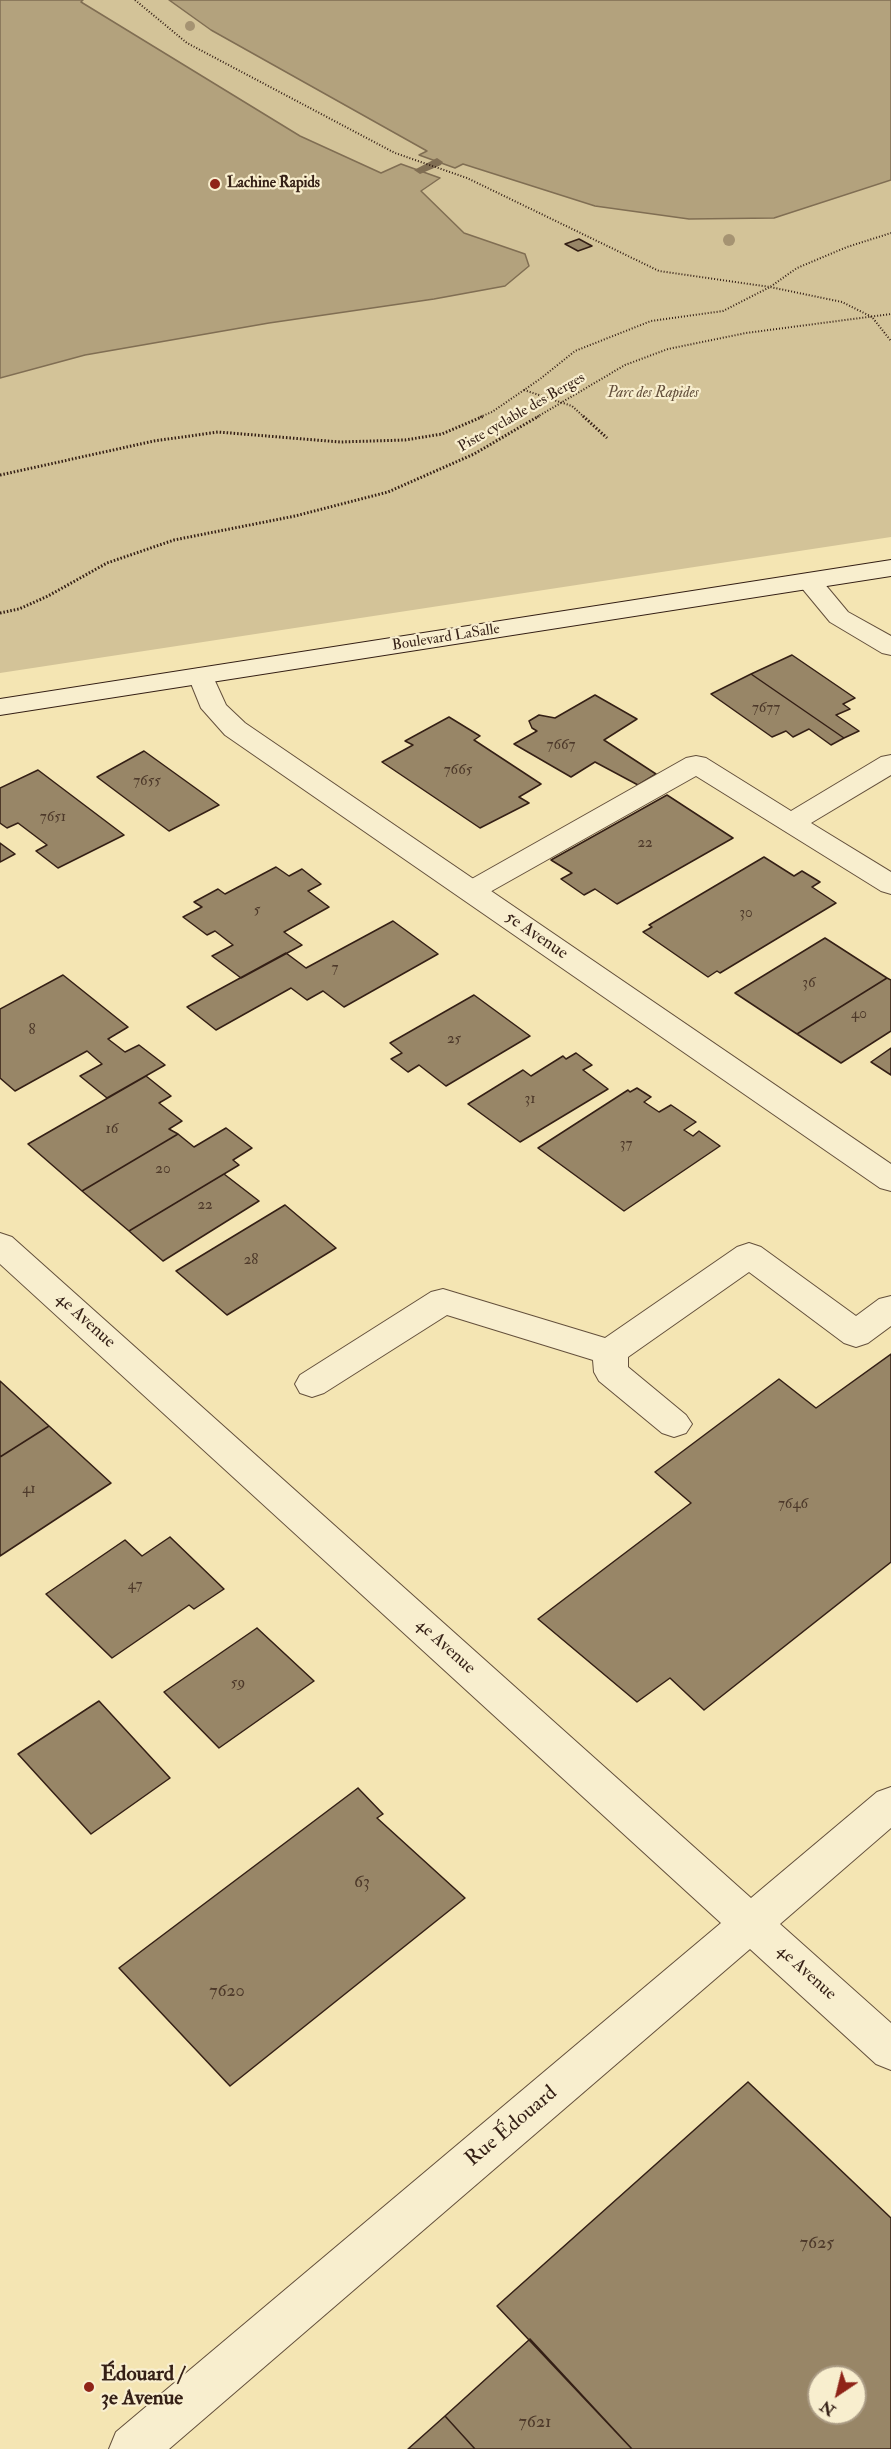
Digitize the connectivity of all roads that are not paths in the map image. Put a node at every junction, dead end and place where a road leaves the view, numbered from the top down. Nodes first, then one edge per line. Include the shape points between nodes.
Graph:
1 (891, 568) edge
2 (809, 581) junction
3 (891, 647) edge
4 (201, 676) junction
5 (0, 707) edge
6 (891, 763) edge
7 (791, 823) junction
8 (891, 885) edge
9 (471, 891) junction
10 (891, 1180) edge
11 (0, 1245) edge
12 (891, 1308) edge
13 (610, 1352) junction
14 (312, 1384) dead end
15 (674, 1424) dead end
16 (891, 1804) edge
17 (751, 1923) junction
18 (891, 2050) edge
19 (133, 2449) edge

1 - 2 street, Boulevard LaSalle
2 - 3 street via 838,617
2 - 4 street, Boulevard LaSalle
4 - 5 street, Boulevard LaSalle
4 - 9 street, 5e Avenue via 214,708 227,723
6 - 7 street
7 - 8 street
7 - 9 street via 696,764
9 - 10 street, 5e Avenue
11 - 17 street, 4e Avenue
12 - 13 street via 856,1334 749,1255
13 - 14 street via 443,1301
13 - 15 street via 611,1371
16 - 17 street, Rue Édouard
17 - 18 street, 4e Avenue
17 - 19 street, Rue Édouard

